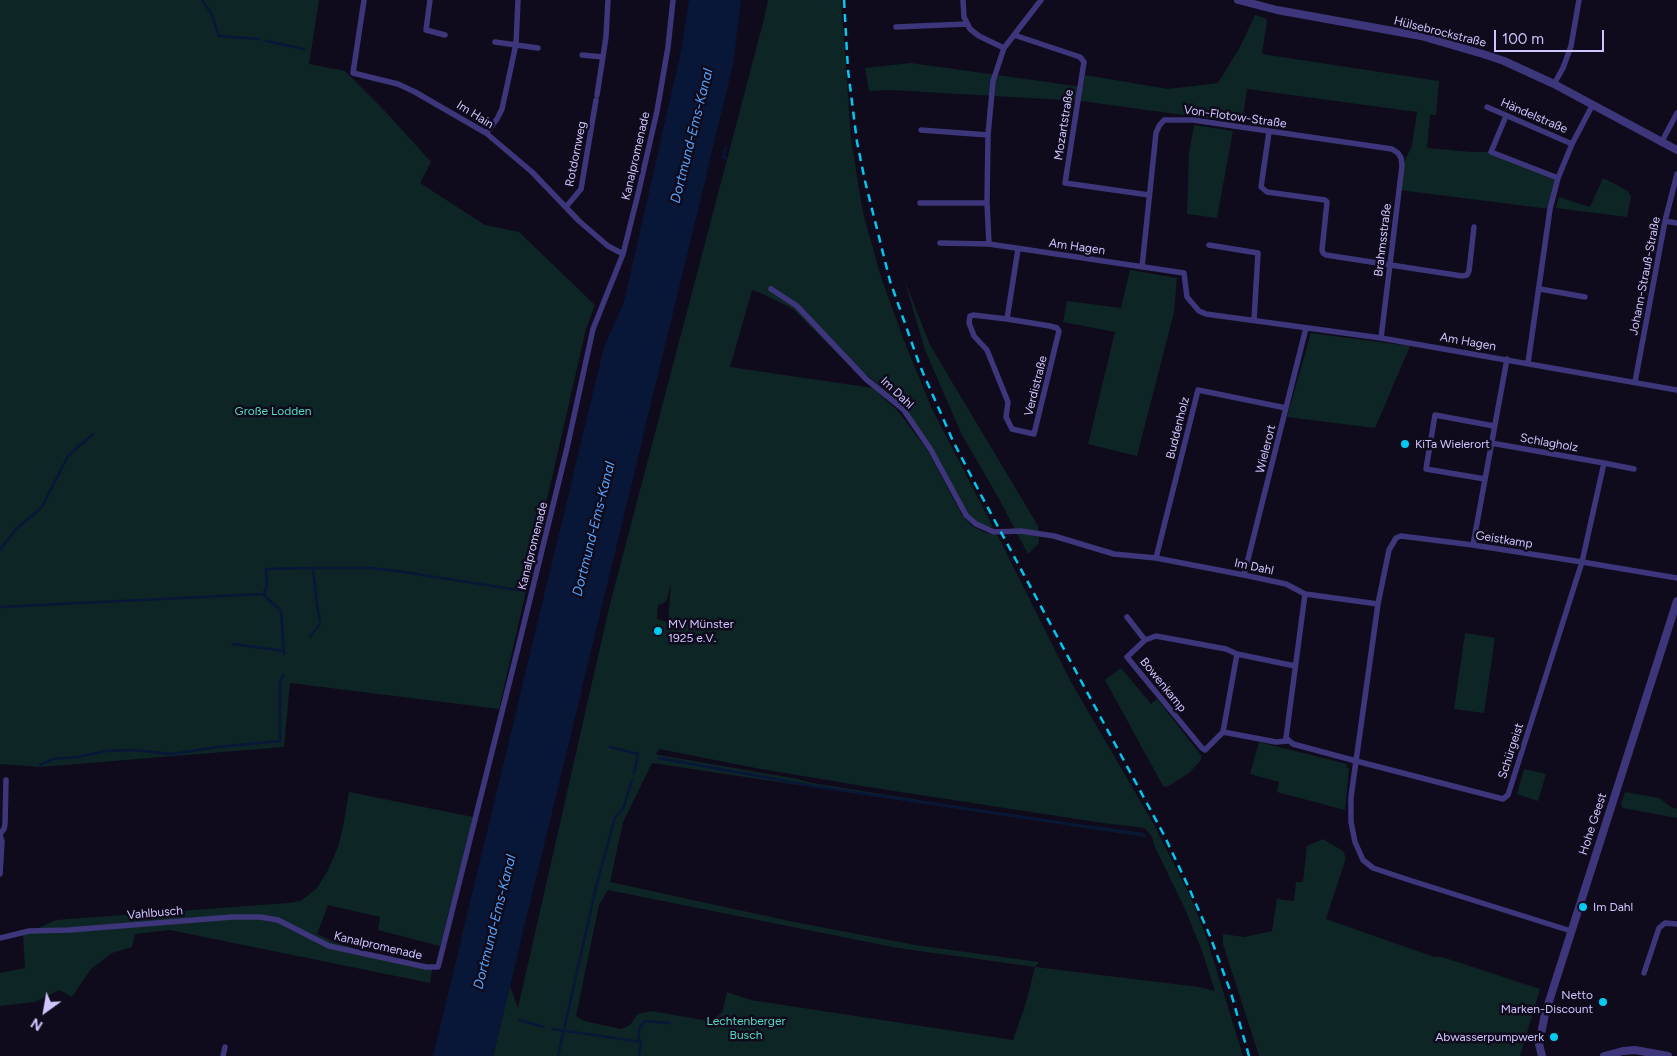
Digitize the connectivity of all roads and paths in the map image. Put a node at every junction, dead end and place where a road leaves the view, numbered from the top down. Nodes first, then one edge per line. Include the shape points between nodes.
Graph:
1 (364, 0) edge
2 (430, 0) edge
3 (518, 0) edge
4 (608, 0) edge
5 (673, 0) edge
6 (963, 0) edge
7 (1041, 0) edge
8 (1238, 0) edge
9 (1579, 0) edge
10 (966, 24) junction
11 (896, 27) dead end
12 (445, 35) dead end
13 (1014, 35) junction
14 (495, 42) dead end
15 (516, 44) junction
16 (538, 48) dead end
17 (1004, 48) junction
18 (582, 55) dead end
19 (603, 58) junction
20 (1554, 84) junction
21 (1592, 106) junction
22 (1487, 107) dead end
23 (1677, 113) edge
24 (1506, 116) junction
25 (920, 130) dead end
26 (1269, 132) junction
27 (486, 133) junction
28 (988, 135) junction
29 (1661, 143) junction
30 (1572, 144) junction
31 (1392, 149) joint
32 (1677, 150) edge
33 (1677, 174) edge
34 (1558, 178) junction
35 (1149, 195) junction
36 (920, 203) dead end
37 (987, 203) junction
38 (566, 208) junction
39 (1665, 221) junction
40 (1677, 223) edge
41 (1474, 227) dead end
42 (940, 244) dead end
43 (989, 244) junction
44 (1209, 246) dead end
45 (1018, 249) junction
46 (623, 254) junction
47 (1391, 264) junction
48 (1142, 267) junction
49 (771, 289) dead end
50 (1540, 289) junction
51 (1585, 297) dead end
52 (1008, 319) junction
53 (1254, 320) junction
54 (1306, 328) junction
55 (1380, 338) junction
56 (1508, 360) junction
57 (1528, 363) junction
58 (1635, 382) junction
59 (1677, 390) edge
60 (1286, 408) junction
61 (1494, 426) junction
62 (1491, 443) junction
63 (1604, 463) junction
64 (1634, 468) dead end
65 (1485, 479) junction
66 (1474, 545) junction
67 (1156, 558) junction
68 (1582, 562) junction
69 (1244, 575) junction
70 (1677, 578) edge
71 (1305, 594) junction
72 (1677, 601) edge
73 (1378, 604) junction
74 (1127, 617) dead end
75 (1145, 640) junction
76 (1237, 654) junction
77 (1295, 666) junction
78 (1223, 732) junction
79 (1288, 741) junction
80 (1356, 761) junction
81 (6, 780) dead end
82 (0, 835) edge
83 (0, 874) edge
84 (1677, 924) edge
85 (1571, 931) junction
86 (309, 936) joint
87 (0, 938) edge
88 (1644, 973) dead end
89 (225, 1047) dead end
90 (223, 1056) edge
91 (1542, 1056) edge
92 (1604, 1056) edge
93 (1668, 1056) edge

1 - 27 street, Im Hain via 353,73 398,84
2 - 12 street via 426,30
3 - 15 street
4 - 19 street, Rotdornweg
5 - 46 street, Kanalpromenade via 657,111
6 - 10 street
7 - 13 street
8 - 20 street, Hülsebrockstraße via 1448,43 1504,61
9 - 20 street via 1569,52
10 - 11 street
10 - 17 street via 979,36
13 - 17 street
13 - 35 street, Mozartstraße via 1080,57 1084,62 1065,183
14 - 15 street
15 - 16 street
15 - 27 street via 502,109
17 - 28 street via 991,90
18 - 19 street
19 - 38 street, Rotdornweg via 581,189
20 - 21 street, Hülsebrockstraße
21 - 29 street, Hülsebrockstraße
21 - 30 street
22 - 24 street, Händelstraße
23 - 29 street
24 - 30 street, Händelstraße
24 - 34 street via 1491,152
25 - 28 street
26 - 31 street, Von-Flotow-Straße
26 - 35 street, Von-Flotow-Straße via 1193,120 1164,120 1156,133
26 - 47 street via 1261,187 1326,202 1323,254
27 - 38 street, Im Hain via 532,172
28 - 37 street
29 - 32 street, Hülsebrockstraße
30 - 34 street
31 - 47 street, Brahmsstraße via 1401,158 1402,166
33 - 39 street, Johann-Strauß-Straße
34 - 50 street via 1550,209
35 - 48 street, Von-Flotow-Straße
36 - 37 street
37 - 43 street
38 - 46 street, Im Hain via 608,246
39 - 40 street
39 - 58 street, Johann-Strauß-Straße
41 - 47 street via 1467,275
42 - 43 street, Am Hagen
43 - 45 street, Am Hagen
44 - 53 street via 1258,253
45 - 48 street, Am Hagen
45 - 52 street
46 - 86 street, Kanalpromenade via 593,329 521,638 438,968 329,946
47 - 55 street, Brahmsstraße
48 - 53 street, Am Hagen via 1184,273 1187,297 1199,311
49 - 67 street, Im Dahl via 797,306 866,378 903,409 931,450 966,515 976,524 994,532 1021,531 1054,536 1114,554
50 - 51 street
50 - 57 street
52 - 52 street, Verdistraße via 973,315 969,323 974,336 987,350 1008,402 1006,417 1012,429 1034,434 1058,331 1050,326
53 - 54 street, Am Hagen
54 - 55 street, Am Hagen
54 - 60 street, Wielerort
55 - 56 street, Am Hagen
56 - 57 street, Am Hagen
56 - 61 street
57 - 58 street, Am Hagen
58 - 59 street, Am Hagen
60 - 67 street, Buddenholz via 1198,390
60 - 69 street, Wielerort
61 - 62 street
61 - 65 street via 1435,415 1426,469
62 - 63 street, Schlagholz
62 - 65 street
63 - 64 street, Schlagholz
63 - 68 street
65 - 66 street
66 - 68 street, Geistkamp
66 - 73 street, Geistkamp via 1396,538 1389,550
67 - 69 street, Im Dahl
68 - 70 street, Geistkamp
68 - 80 street, Schürgeist via 1505,798
69 - 71 street, Im Dahl via 1286,584
71 - 73 street
71 - 77 street
72 - 85 street, Hohe Geest
73 - 80 street, Geistkamp
74 - 75 street
75 - 76 street, Bowenkamp via 1156,636
75 - 78 street, Bowenkamp via 1128,657 1202,748 1208,748
76 - 77 street, Bowenkamp
76 - 78 street
77 - 79 street via 1286,735
78 - 79 street via 1276,742
79 - 80 street
80 - 85 street via 1351,797 1354,842 1363,860 1373,868
81 - 82 street via 5,824
82 - 83 street
84 - 88 street via 1665,923 1659,928
85 - 91 street, Hohe Geest via 1545,1014 1539,1044
86 - 87 street, Vahlbusch via 278,920 232,917 28,931
89 - 90 street
92 - 93 street via 1635,1050

